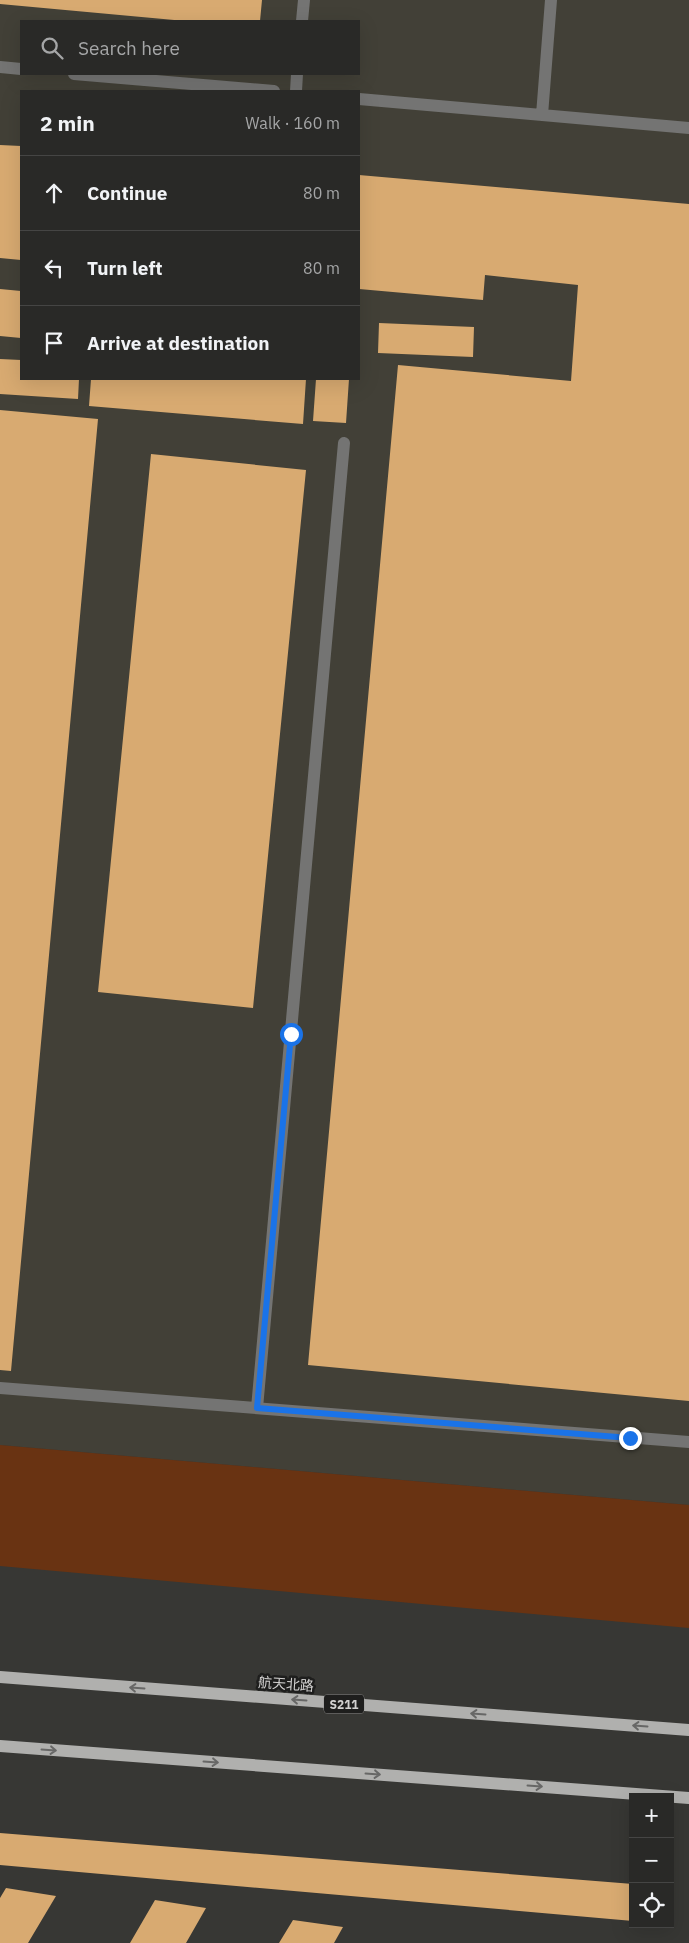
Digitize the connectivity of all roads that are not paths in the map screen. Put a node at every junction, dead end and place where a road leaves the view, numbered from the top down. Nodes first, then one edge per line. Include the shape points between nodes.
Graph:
1 (304, 0) edge
2 (550, 0) edge
3 (302, 20) edge
4 (0, 67) edge
5 (20, 69) edge
6 (86, 75) edge
7 (297, 75) edge
8 (262, 90) edge
9 (296, 90) edge
10 (360, 99) edge
11 (542, 115) junction
12 (689, 128) edge
13 (344, 443) dead end
14 (0, 1388) edge
15 (257, 1408) junction
16 (689, 1442) edge
17 (0, 1677) edge
18 (689, 1730) edge
19 (0, 1746) edge
20 (689, 1798) edge

1 - 3 lane
2 - 11 lane
4 - 5 lane
6 - 8 lane
7 - 9 lane
10 - 11 lane
11 - 12 lane
13 - 15 lane
14 - 15 lane
15 - 16 lane
18 -> 17 main road, 航天北路 / S211
19 -> 20 main road

